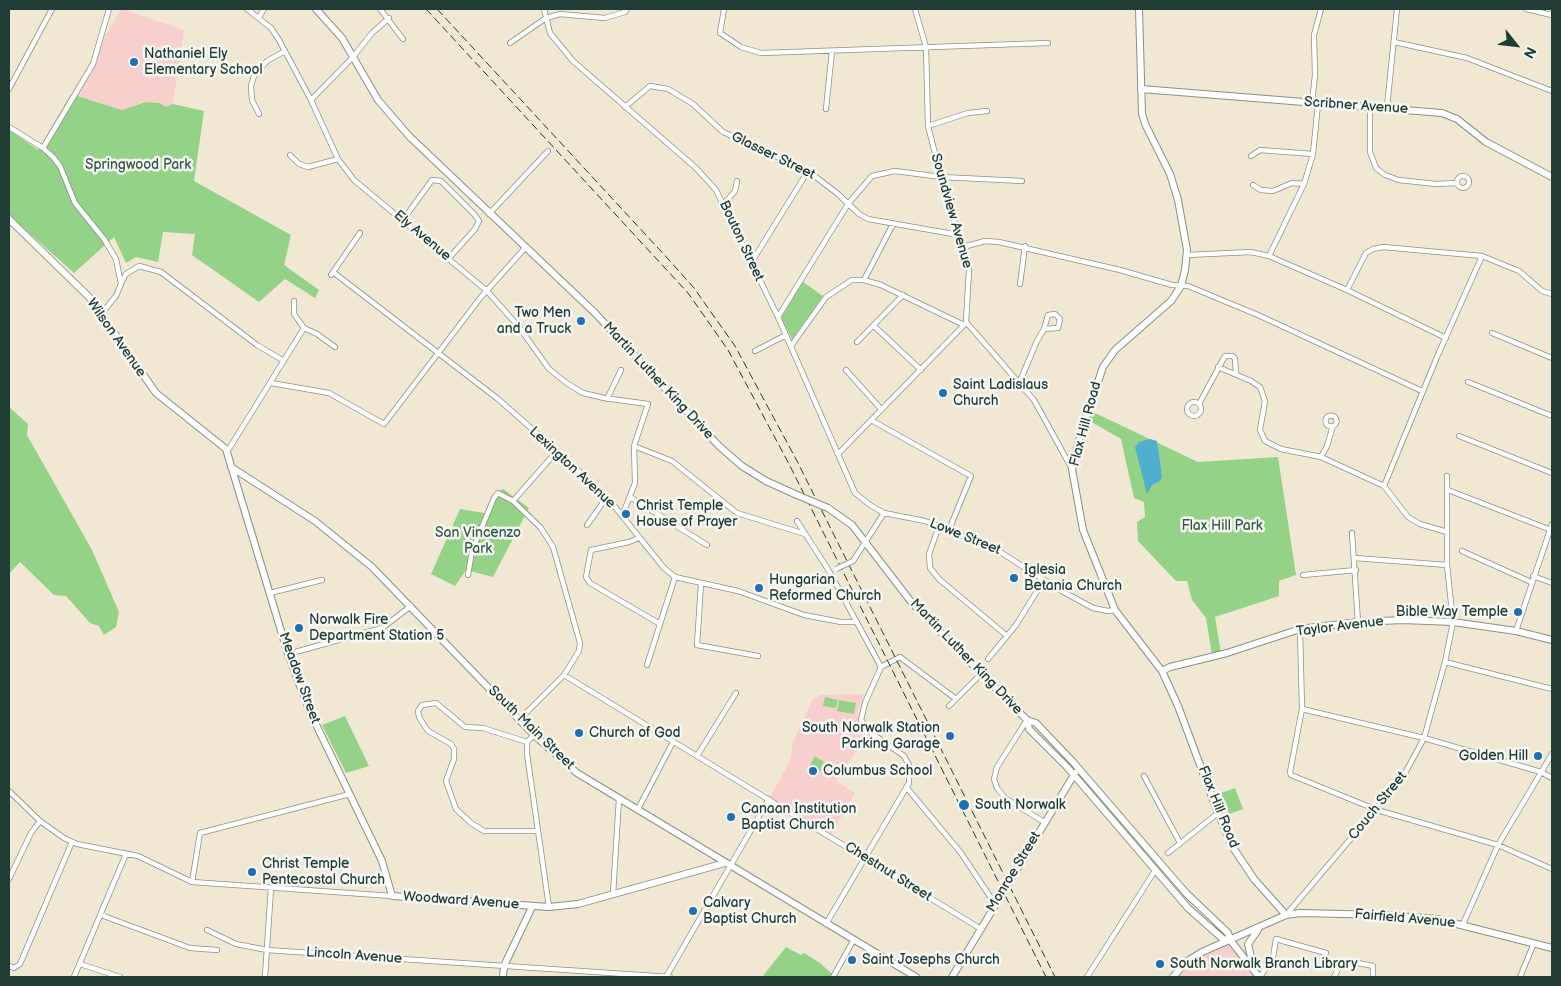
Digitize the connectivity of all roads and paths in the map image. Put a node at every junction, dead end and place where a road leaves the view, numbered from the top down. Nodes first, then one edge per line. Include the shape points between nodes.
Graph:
1 (52, 9) edge
2 (109, 9) edge
3 (246, 9) edge
4 (264, 9) edge
5 (316, 9) edge
6 (380, 9) edge
7 (544, 9) edge
8 (564, 9) edge
9 (627, 9) edge
10 (724, 9) edge
11 (915, 9) edge
12 (1139, 9) edge
13 (1321, 9) edge
14 (1397, 9) edge
15 (1526, 9) edge
16 (560, 14) junction
17 (1552, 15) edge
18 (258, 17) junction
19 (389, 18) junction
20 (546, 18) junction
21 (403, 39) dead end
22 (1394, 42) junction
23 (510, 43) dead end
24 (1048, 43) dead end
25 (926, 47) junction
26 (285, 51) junction
27 (832, 51) junction
28 (353, 57) junction
29 (9, 89) edge
30 (1141, 90) junction
31 (1552, 91) edge
32 (311, 100) junction
33 (1315, 103) junction
34 (625, 107) junction
35 (1370, 107) junction
36 (1387, 108) junction
37 (826, 109) dead end
38 (987, 111) dead end
39 (259, 114) dead end
40 (928, 126) junction
41 (9, 127) edge
42 (43, 148) junction
43 (548, 151) dead end
44 (1313, 154) junction
45 (290, 155) dead end
46 (1251, 156) dead end
47 (338, 158) junction
48 (808, 171) junction
49 (940, 177) junction
50 (1552, 177) edge
51 (1022, 180) dead end
52 (737, 181) dead end
53 (1457, 183) dead end
54 (1304, 184) junction
55 (1254, 185) dead end
56 (724, 204) junction
57 (848, 204) junction
58 (489, 214) junction
59 (9, 219) edge
60 (403, 220) junction
61 (893, 224) junction
62 (360, 233) dead end
63 (959, 235) junction
64 (1025, 246) junction
65 (962, 247) junction
66 (525, 248) junction
67 (1187, 255) junction
68 (1268, 256) junction
69 (1482, 256) junction
70 (449, 258) junction
71 (751, 263) junction
72 (864, 280) junction
73 (121, 284) junction
74 (1020, 284) dead end
75 (1181, 286) junction
76 (1347, 290) junction
77 (487, 291) junction
78 (1552, 294) edge
79 (903, 295) junction
80 (294, 301) dead end
81 (101, 314) junction
82 (778, 318) junction
83 (965, 324) junction
84 (874, 326) junction
85 (304, 328) junction
86 (1044, 329) dead end
87 (1492, 333) dead end
88 (786, 334) junction
89 (1446, 338) junction
90 (857, 342) dead end
91 (791, 346) junction
92 (335, 347) dead end
93 (755, 350) dead end
94 (438, 353) junction
95 (1552, 358) edge
96 (284, 361) junction
97 (1218, 367) junction
98 (621, 370) dead end
99 (846, 370) dead end
100 (921, 370) junction
101 (1236, 374) junction
102 (1020, 381) junction
103 (1468, 382) dead end
104 (271, 383) junction
105 (1422, 392) junction
106 (607, 399) junction
107 (1199, 404) dead end
108 (881, 409) junction
109 (1552, 416) edge
110 (871, 420) junction
111 (1333, 426) dead end
112 (1459, 436) dead end
113 (634, 446) junction
114 (557, 451) junction
115 (228, 452) junction
116 (839, 454) junction
117 (1321, 457) junction
118 (231, 467) junction
119 (1072, 469) junction
120 (1552, 473) edge
121 (1447, 476) dead end
122 (1384, 486) junction
123 (1448, 490) junction
124 (607, 497) junction
125 (630, 497) junction
126 (513, 500) junction
127 (884, 513) junction
128 (622, 516) junction
129 (797, 522) dead end
130 (1552, 524) edge
131 (587, 526) dead end
132 (940, 526) junction
133 (949, 530) junction
134 (1551, 530) edge
135 (1447, 532) junction
136 (1352, 533) dead end
137 (805, 534) junction
138 (638, 538) junction
139 (867, 541) junction
140 (707, 544) dead end
141 (1462, 551) dead end
142 (1355, 558) junction
143 (1448, 565) junction
144 (1356, 570) junction
145 (829, 571) junction
146 (468, 575) dead end
147 (1303, 575) dead end
148 (1533, 576) junction
149 (675, 577) junction
150 (322, 580) dead end
151 (1044, 580) junction
152 (1531, 582) junction
153 (1552, 583) edge
154 (701, 584) junction
155 (270, 593) junction
156 (411, 606) junction
157 (1115, 610) junction
158 (857, 622) junction
159 (1358, 622) junction
160 (1453, 622) junction
161 (660, 624) junction
162 (1300, 629) junction
163 (1516, 631) junction
164 (1007, 636) junction
165 (1552, 640) edge
166 (288, 654) junction
167 (758, 656) dead end
168 (988, 659) dead end
169 (1445, 662) junction
170 (647, 665) dead end
171 (881, 667) junction
172 (1162, 672) junction
173 (564, 674) junction
174 (981, 674) junction
175 (1552, 689) edge
176 (736, 692) dead end
177 (956, 699) junction
178 (949, 706) dead end
179 (1302, 709) junction
180 (519, 720) junction
181 (1027, 720) junction
182 (534, 735) junction
183 (1424, 738) junction
184 (527, 742) junction
185 (673, 742) junction
186 (1552, 754) edge
187 (697, 756) junction
188 (1078, 768) junction
189 (1541, 772) junction
190 (1074, 775) junction
191 (1144, 776) dead end
192 (1552, 778) edge
193 (907, 788) junction
194 (9, 791) edge
195 (350, 794) junction
196 (619, 799) junction
197 (769, 799) junction
198 (638, 809) junction
199 (1376, 810) junction
200 (1218, 813) junction
201 (40, 821) junction
202 (1044, 822) junction
203 (537, 831) junction
204 (72, 842) junction
205 (1180, 843) junction
206 (1498, 845) junction
207 (1168, 853) dead end
208 (126, 854) junction
209 (865, 858) junction
210 (728, 864) junction
211 (1161, 864) junction
212 (1552, 869) edge
213 (1155, 870) junction
214 (9, 879) edge
215 (192, 882) junction
216 (270, 888) junction
217 (613, 894) junction
218 (392, 896) junction
219 (996, 904) junction
220 (532, 907) junction
221 (549, 907) junction
222 (101, 915) junction
223 (1286, 915) junction
224 (826, 924) junction
225 (1463, 924) junction
226 (1260, 927) junction
227 (981, 929) junction
228 (207, 930) dead end
229 (853, 941) junction
230 (1231, 941) junction
231 (1534, 943) junction
232 (1552, 948) edge
233 (216, 950) dead end
234 (267, 950) junction
235 (1326, 953) dead end
236 (80, 964) junction
237 (9, 966) edge
238 (504, 966) junction
239 (1254, 970) junction
240 (74, 977) edge
241 (120, 977) edge
242 (265, 977) edge
243 (503, 977) edge
244 (668, 977) edge
245 (833, 977) edge
246 (916, 977) edge
247 (952, 977) edge
248 (1087, 977) edge
249 (1173, 977) edge
250 (1260, 977) edge
251 (1334, 977) edge
252 (1373, 977) edge
253 (1520, 977) edge

1 - 29 street
2 - 42 street via 93,64
3 - 18 street, Ely Avenue
4 - 18 street
5 - 28 main road, Martin Luther King Drive via 334,28
6 - 19 street
7 - 20 street, Bouton Street
8 - 16 street
9 - 16 street via 605,18
10 - 27 street via 720,33 741,47 754,52
11 - 25 street, Soundview Avenue
12 - 30 main road, Flax Hill Road
13 - 33 street via 1314,35
14 - 22 street
15 - 17 street
16 - 20 street
18 - 26 street, Ely Avenue via 271,28
19 - 21 street
19 - 28 street
20 - 23 street
20 - 34 street, Bouton Street via 550,32 573,61
22 - 31 street via 1467,58
22 - 36 street
24 - 25 street
25 - 27 street
25 - 40 street, Soundview Avenue
26 - 32 street, Ely Avenue
26 - 39 street via 268,61 254,76 251,86 254,106
27 - 37 street
28 - 32 street
28 - 58 main road, Martin Luther King Drive via 390,117
30 - 33 main road, Scribner Avenue
30 - 67 main road, Flax Hill Road via 1144,120 1174,186
32 - 47 street, Ely Avenue
33 - 35 main road, Scribner Avenue
33 - 44 street
34 - 48 street, Glasser Street via 650,86 668,89 693,104 723,132
34 - 56 street, Bouton Street via 709,180
35 - 36 main road, Scribner Avenue
35 - 53 street via 1370,152 1376,168 1399,180
36 - 50 main road, Scribner Avenue via 1452,116 1486,142
38 - 40 street via 968,113
40 - 49 street, Soundview Avenue
41 - 42 street
42 - 73 street via 60,166 75,203 112,252
43 - 58 street
44 - 46 street via 1260,150
44 - 54 street
45 - 47 street via 308,167
47 - 60 street, Ely Avenue via 354,180
48 - 57 street, Glasser Street
48 - 71 street
49 - 51 street
49 - 57 street via 881,172 863,184
49 - 63 street, Soundview Avenue
52 - 56 street via 735,191
54 - 55 street via 1292,183 1272,191 1261,190
54 - 68 street
56 - 71 street, Bouton Street
57 - 61 street, Glasser Street via 868,219
57 - 82 street
58 - 66 main road, Martin Luther King Drive
59 - 81 main road, Wilson Avenue via 74,281
60 - 70 street, Ely Avenue
60 - 70 street via 427,185 435,179 441,181 479,221
61 - 63 street, Glasser Street
61 - 72 street
62 - 94 street, Lexington Avenue via 332,274
63 - 65 street, Soundview Avenue
64 - 65 street via 985,241
64 - 74 street
64 - 75 street
65 - 83 street, Soundview Avenue via 970,280
66 - 77 street
66 - 139 main road, Martin Luther King Drive, bridge via 595,313 719,446 742,466 766,481 828,508 852,525
67 - 68 street via 1251,252
67 - 75 main road, Flax Hill Road
68 - 76 street
69 - 76 street via 1384,247 1373,249 1363,257
69 - 78 street via 1519,271 1542,291
69 - 89 street
70 - 77 street, Ely Avenue
71 - 82 street, Bouton Street
72 - 79 street
72 - 91 street via 852,280 826,297
73 - 81 street
73 - 96 street via 126,274 139,266 161,272 257,345
75 - 105 street via 1258,315
75 - 119 main road, Flax Hill Road via 1171,301 1115,350 1106,362
76 - 89 street
77 - 94 street
77 - 106 street, Ely Avenue via 549,369 583,393
79 - 83 street
79 - 84 street
80 - 85 street via 294,314
81 - 115 main road, Wilson Avenue via 156,394
82 - 88 street, Bouton Street
83 - 100 street
83 - 102 street
84 - 90 street
84 - 100 street
85 - 92 street
85 - 96 street
86 - 102 street
87 - 95 street
88 - 91 street, Bouton Street
88 - 93 street
89 - 105 street
91 - 116 street, Bouton Street
94 - 104 street via 384,424 329,392
94 - 114 street, Lexington Avenue
96 - 104 street
97 - 101 street
97 - 101 street via 1225,356 1233,356
97 - 107 street
98 - 106 street
99 - 108 street
100 - 108 street
101 - 117 street via 1251,380 1263,393 1265,400 1260,430 1265,441 1281,449
102 - 119 street via 1039,408
103 - 109 street
104 - 115 street
105 - 122 street
106 - 113 street, Ely Avenue via 648,404
108 - 110 street
110 - 116 street
110 - 133 street via 971,476
111 - 117 street
112 - 120 street
113 - 125 street via 636,473
113 - 137 street via 672,461 737,513
114 - 124 street, Lexington Avenue
114 - 126 street
115 - 118 main road, Meadow Street
116 - 127 street, Bouton Street via 855,493
117 - 122 street
118 - 155 main road, Meadow Street
118 - 156 main road, South Main Street via 315,521 372,568
119 - 157 main road, Flax Hill Road via 1083,530
121 - 123 street, Couch Street
122 - 135 street via 1408,517
123 - 134 street
123 - 135 street, Couch Street
124 - 128 street, Lexington Avenue
124 - 131 street
125 - 128 street
125 - 140 street
126 - 146 street via 501,492 495,495 472,551
126 - 173 street via 541,528 553,547 580,643 578,655
127 - 132 street, Lowe Street via 904,515
127 - 139 street
128 - 138 street, Lexington Avenue
129 - 137 street
130 - 134 street
132 - 133 street, Lowe Street
132 - 164 street via 929,554 930,568
133 - 151 street, Lowe Street via 1004,553
134 - 148 street
135 - 143 street, Couch Street
136 - 142 street
137 - 145 street
138 - 149 street, Lexington Avenue
138 - 161 street via 592,550 586,577 590,583
139 - 145 street, bridge via 853,561
139 - 174 main road, Martin Luther King Drive via 912,603
141 - 152 street
142 - 143 street
142 - 144 street
143 - 160 street, Couch Street
144 - 147 street
144 - 159 street
145 - 158 street
148 - 152 street
148 - 153 street
149 - 154 street, Lexington Avenue
149 - 161 street
150 - 155 street
151 - 157 street, Lowe Street via 1093,608
151 - 164 street
152 - 163 street
154 - 158 street, Lexington Avenue via 738,591 804,615
154 - 167 street via 697,645
155 - 166 main road, Meadow Street
156 - 166 street via 382,628
156 - 180 main road, South Main Street
157 - 172 main road, Flax Hill Road
158 - 171 street
159 - 160 main road, Taylor Avenue
159 - 162 main road, Taylor Avenue
160 - 163 main road, Taylor Avenue
160 - 169 street, Couch Street
161 - 170 street
162 - 172 main road, Taylor Avenue
162 - 179 street
163 - 165 main road, Taylor Avenue
164 - 168 street
166 - 195 main road, Meadow Street via 309,710
169 - 175 street
169 - 183 street, Couch Street
171 - 177 street via 900,657
171 - 193 street via 861,720 870,732 904,756 910,775
172 - 200 main road, Flax Hill Road
173 - 180 street
173 - 185 street, Chestnut Street
174 - 177 street
174 - 181 main road, Martin Luther King Drive
176 - 187 street
177 - 178 street
179 - 183 street
179 - 199 street via 1291,775
180 - 182 main road, South Main Street
181 - 188 main road, Martin Luther King Drive via 1036,723
181 - 190 main road, Martin Luther King Drive via 1030,729
181 - 202 street via 997,767 995,784 1005,798
182 - 184 street
182 - 196 main road, South Main Street via 571,768
183 - 189 street
183 - 199 street, Couch Street via 1403,778
184 - 203 street
184 - 203 street via 483,728 464,727 436,703 422,705 418,711 428,731 454,749 446,781 456,809 484,831
185 - 187 street, Chestnut Street
185 - 198 street
186 - 189 street
187 - 197 street, Chestnut Street
188 - 190 main road, Monroe Street
188 - 211 main road, Martin Luther King Drive
189 - 192 street
189 - 206 street
190 - 202 main road, Monroe Street
190 - 213 main road, Martin Luther King Drive
191 - 205 street
193 - 209 street
193 - 219 street via 962,852
194 - 201 street, Woodward Avenue
195 - 215 street via 200,833
195 - 218 main road, Meadow Street via 382,860
196 - 198 main road, South Main Street
196 - 217 street
197 - 209 street, Chestnut Street
197 - 210 street
198 - 210 main road, South Main Street
199 - 206 street
199 - 223 street, Couch Street
200 - 205 street
200 - 223 main road, Flax Hill Road via 1245,866
201 - 204 street, Woodward Avenue
201 - 214 street
202 - 219 main road, Monroe Street
203 - 221 street
204 - 208 street, Woodward Avenue
204 - 237 street via 20,964 14,968
205 - 207 street
206 - 212 street
206 - 225 street
208 - 215 street, Woodward Avenue via 151,861
208 - 222 street
209 - 224 street
209 - 227 street, Chestnut Street
210 - 217 main road, Woodward Avenue
210 - 224 main road, South Main Street
210 - 244 street
211 - 213 street
211 - 230 main road, Martin Luther King Drive via 1228,933
213 - 230 main road, Martin Luther King Drive via 1188,908
213 - 248 street
215 - 216 street, Woodward Avenue
216 - 218 street, Woodward Avenue
216 - 234 street
217 - 221 main road, Woodward Avenue via 578,904
218 - 220 main road, Woodward Avenue
219 - 227 main road, Monroe Street
220 - 221 main road, Woodward Avenue
220 - 238 main road
222 - 233 street via 190,948
222 - 236 street
223 - 225 main road, Fairfield Avenue via 1384,915
223 - 226 main road
224 - 229 main road, South Main Street
225 - 231 main road, Fairfield Avenue
226 - 230 main road
226 - 239 main road via 1248,944
227 - 247 main road, Monroe Street
228 - 234 street, Lincoln Avenue via 236,944
229 - 245 street
229 - 246 main road, South Main Street
230 - 239 main road, Martin Luther King Drive
230 - 249 main road via 1186,962
231 - 232 main road, Fairfield Avenue
231 - 253 street
234 - 238 street, Lincoln Avenue
234 - 242 street
235 - 250 street via 1276,939 1273,957
236 - 240 street
236 - 241 street
238 - 243 main road
238 - 244 street, Lincoln Avenue
239 - 250 main road, Martin Luther King Drive
251 - 252 street via 1340,965 1348,961 1373,966

